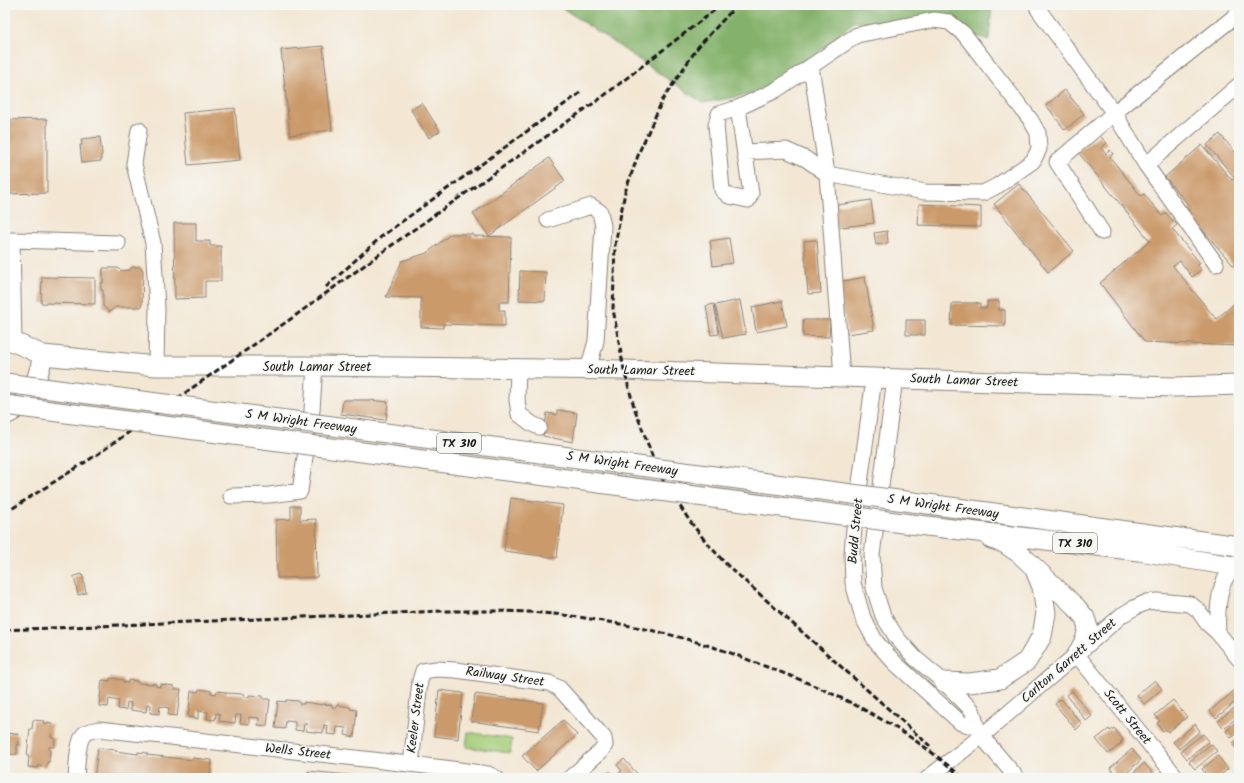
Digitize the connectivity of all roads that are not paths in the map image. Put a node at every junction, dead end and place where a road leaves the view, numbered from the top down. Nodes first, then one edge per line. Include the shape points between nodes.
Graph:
1 (1232, 5) edge
2 (1038, 9) dead end
3 (1239, 13) edge
4 (811, 66) junction
5 (1239, 86) edge
6 (738, 108) junction
7 (1114, 113) junction
8 (139, 130) dead end
9 (745, 152) junction
10 (1146, 165) junction
11 (827, 174) junction
12 (548, 220) dead end
13 (1102, 232) dead end
14 (118, 243) dead end
15 (1216, 264) dead end
16 (10, 340) edge
17 (43, 355) junction
18 (156, 366) junction
19 (315, 366) junction
20 (518, 369) junction
21 (588, 370) junction
22 (842, 377) junction
23 (874, 378) junction
24 (895, 378) junction
25 (5, 383) edge
26 (1239, 386) edge
27 (5, 405) edge
28 (5, 415) edge
29 (539, 427) dead end
30 (231, 496) dead end
31 (910, 524) junction
32 (1239, 546) edge
33 (1033, 565) junction
34 (1238, 567) edge
35 (1218, 633) junction
36 (1077, 655) junction
37 (1239, 659) edge
38 (423, 671) joint
39 (944, 682) junction
40 (980, 731) junction
41 (411, 764) junction
42 (444, 773) edge
43 (76, 778) edge
44 (496, 778) edge
45 (570, 778) edge
46 (928, 778) edge
47 (1017, 778) edge
48 (1177, 778) edge

1 - 3 street
2 - 7 street
3 - 7 street
4 - 6 street via 776,90
4 - 11 street
4 - 11 street via 857,35 934,20 949,22 964,34 1038,133 1039,149 1033,161 983,193 925,192
5 - 10 street
6 - 9 street
6 - 9 street via 719,114 716,125 722,190 729,196 748,200 752,194
7 - 10 street
7 - 13 street via 1057,162
8 - 18 street via 134,164 154,243
9 - 11 street via 786,150 806,159
10 - 15 street
11 - 22 street
12 - 21 street via 591,206 600,212 603,226 596,341
14 - 16 street via 12,240
16 - 17 main road, South Lamar Street
17 - 18 main road, South Lamar Street
17 - 28 main road via 36,383 28,396
18 - 19 main road, South Lamar Street
19 - 20 main road, South Lamar Street
19 - 30 street via 312,410 300,491
20 - 21 main road, South Lamar Street
20 - 29 street via 519,414
21 - 22 main road, South Lamar Street
22 - 23 main road, South Lamar Street
23 - 24 main road, South Lamar Street
23 - 40 street, Budd Street via 852,554 853,583 863,618 876,642 895,663 961,723
24 - 26 main road, South Lamar Street
24 - 39 street, Budd Street via 872,555 874,588 883,616 897,638 915,658
25 - 32 main road, S M Wright Freeway / TX 310, bridge
27 - 31 main road, S M Wright Freeway / TX 310, bridge
31 - 33 main road via 1004,543
31 - 34 main road, S M Wright Freeway / TX 310 via 1139,551
33 - 36 main road via 1085,618 1088,628
33 - 39 main road via 1042,587 1046,614 1042,636 1027,661 1000,679
34 - 35 street via 1228,575 1222,588 1217,621
35 - 36 street, Carlton Garrett Street via 1190,604 1147,602 1122,616
35 - 37 street, Carlton Garrett Street
36 - 40 street, Carlton Garrett Street
36 - 48 street, Scott Street
38 - 41 street, Keeler Street
38 - 45 street, Railway Street via 456,670 549,683 559,688 604,738 605,745
39 - 40 street, Budd Street via 972,710
40 - 46 street, Carlton Garrett Street
40 - 47 street, Budd Street
41 - 42 street, Wells Street
41 - 43 street, Wells Street via 99,729 84,735 80,742
42 - 44 street, Wells Street via 488,774

